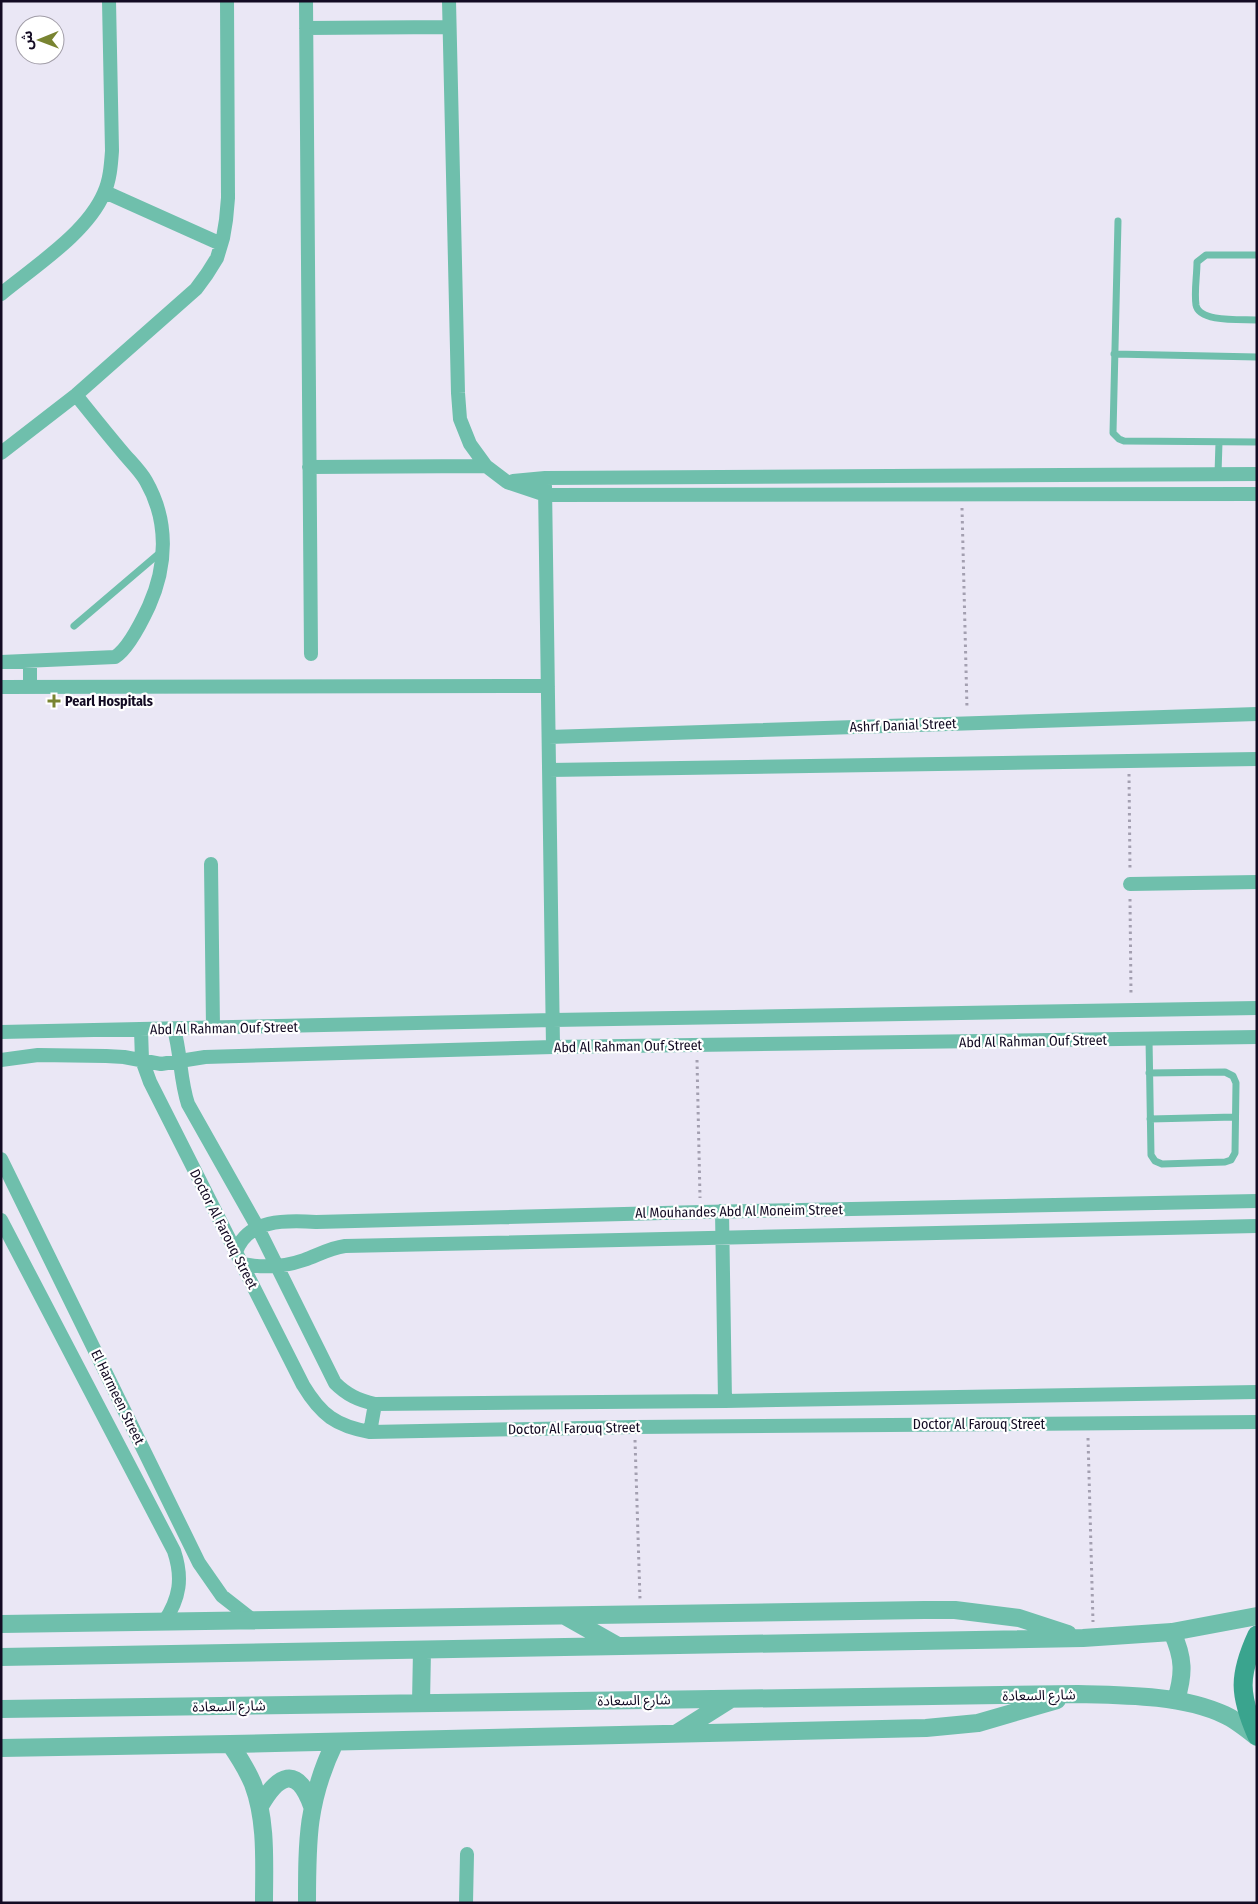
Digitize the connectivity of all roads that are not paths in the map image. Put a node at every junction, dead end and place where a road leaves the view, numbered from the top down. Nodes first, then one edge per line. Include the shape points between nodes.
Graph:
1 (109, 1) edge
2 (227, 1) edge
3 (306, 1) edge
4 (449, 1) edge
5 (450, 27) junction
6 (306, 28) junction
7 (105, 192) junction
8 (1118, 221) dead end
9 (221, 244) junction
10 (1257, 254) edge
11 (1, 294) edge
12 (1257, 320) edge
13 (1114, 354) junction
14 (1257, 358) edge
15 (76, 395) junction
16 (1220, 442) junction
17 (1257, 442) edge
18 (1, 453) edge
19 (486, 466) junction
20 (309, 467) junction
21 (1218, 474) junction
22 (1257, 474) edge
23 (545, 478) junction
24 (507, 482) junction
25 (1257, 494) edge
26 (546, 495) junction
27 (164, 550) junction
28 (74, 626) dead end
29 (311, 654) dead end
30 (30, 661) junction
31 (1, 662) edge
32 (30, 686) junction
33 (548, 686) junction
34 (1, 687) edge
35 (1257, 714) edge
36 (549, 737) junction
37 (1257, 759) edge
38 (549, 770) junction
39 (211, 864) dead end
40 (1257, 882) edge
41 (1130, 884) dead end
42 (1257, 1008) edge
43 (553, 1020) junction
44 (213, 1028) junction
45 (174, 1029) junction
46 (141, 1030) junction
47 (1, 1032) edge
48 (1257, 1037) edge
49 (1149, 1039) junction
50 (553, 1047) junction
51 (1, 1060) edge
52 (142, 1060) junction
53 (180, 1062) junction
54 (1149, 1073) junction
55 (1235, 1117) junction
56 (1150, 1119) junction
57 (1, 1159) edge
58 (1257, 1201) edge
59 (722, 1211) junction
60 (1, 1220) edge
61 (1257, 1226) edge
62 (258, 1228) junction
63 (723, 1238) junction
64 (239, 1258) junction
65 (276, 1266) junction
66 (1257, 1392) edge
67 (725, 1401) junction
68 (375, 1404) junction
69 (1257, 1422) edge
70 (370, 1432) junction
71 (564, 1616) junction
72 (1257, 1616) edge
73 (254, 1621) junction
74 (164, 1622) junction
75 (1, 1624) edge
76 (1172, 1632) junction
77 (1257, 1635) edge
78 (1088, 1638) junction
79 (619, 1646) junction
80 (422, 1650) junction
81 (1, 1658) edge
82 (1078, 1694) junction
83 (731, 1699) junction
84 (1176, 1700) junction
85 (421, 1703) junction
86 (1, 1710) edge
87 (677, 1734) junction
88 (1257, 1736) edge
89 (335, 1742) junction
90 (230, 1744) junction
91 (1, 1748) edge
92 (260, 1806) junction
93 (312, 1806) junction
94 (467, 1854) dead end
95 (264, 1903) edge
96 (307, 1903) edge
97 (466, 1903) edge

1 - 7 street via 112,151
2 - 9 street via 228,198
3 - 6 street
4 - 5 street
5 - 6 street
5 - 19 street via 460,419 470,444
6 - 20 street
7 - 9 street
7 - 11 street via 77,232
8 - 13 lane
9 - 15 street via 217,258 196,289
10 - 12 lane via 1206,255 1200,259 1197,262 1196,306 1201,313 1212,318
13 - 14 lane
13 - 16 lane via 1112,430 1119,439
15 - 18 street
15 - 27 street via 146,480 162,525
16 - 17 lane
16 - 21 lane
19 - 20 street
19 - 24 street
20 - 29 street
21 - 22 street
21 - 23 street
23 - 24 street
23 - 26 street
24 - 26 street
25 - 26 street
26 - 33 street
27 - 28 lane
27 - 30 street via 161,574 153,597 120,655 111,659
30 - 31 street
30 - 32 street
32 - 33 street
32 - 34 street
33 - 36 street
35 - 36 street, Ashrf Danial Street
36 - 38 street
37 - 38 street
38 - 43 street
39 - 44 street
40 - 41 street
42 - 43 street, Abd Al Rahman Ouf Street
43 - 44 street, Abd Al Rahman Ouf Street
43 - 50 street
44 - 45 street, Abd Al Rahman Ouf Street
45 - 46 street, Abd Al Rahman Ouf Street
45 - 53 street, Doctor Al Farouq Street
46 - 47 street, Abd Al Rahman Ouf Street
46 - 52 street, Doctor Al Farouq Street
48 - 49 street, Abd Al Rahman Ouf Street
49 - 50 street, Abd Al Rahman Ouf Street
49 - 54 lane
50 - 53 street, Abd Al Rahman Ouf Street via 217,1057
51 - 52 street, Abd Al Rahman Ouf Street via 38,1055 115,1056
52 - 53 street, Abd Al Rahman Ouf Street via 161,1064
52 - 64 street, Doctor Al Farouq Street
53 - 62 street, Doctor Al Farouq Street via 188,1104
54 - 55 lane via 1225,1072 1233,1076 1236,1083
54 - 56 lane
55 - 56 lane
55 - 56 lane via 1235,1153 1231,1160 1162,1164 1151,1154
57 - 73 street, El Harmeen Street via 199,1563 222,1596
58 - 59 street, Al Mouhandes Abd Al Moneim Street
59 - 62 street, Al Mouhandes Abd Al Moneim Street via 316,1222 291,1220
59 - 63 street
60 - 74 street, El Harmeen Street via 174,1551 179,1573 178,1596
61 - 63 street, Al Mouhandes Abd Al Moneim Street
62 - 64 street, Al Mouhandes Abd Al Moneim Street via 244,1237
62 - 65 street, Doctor Al Farouq Street
63 - 65 street, Al Mouhandes Abd Al Moneim Street via 344,1246
63 - 67 street
64 - 65 street, Al Mouhandes Abd Al Moneim Street via 259,1266
64 - 70 street, Doctor Al Farouq Street via 314,1404 349,1428
65 - 68 street, Doctor Al Farouq Street via 335,1383 346,1394
66 - 67 street, Doctor Al Farouq Street
67 - 68 street, Doctor Al Farouq Street
68 - 70 street
69 - 70 street, Doctor Al Farouq Street
71 - 73 street
71 - 78 street via 955,1610 1019,1618
71 - 79 street
72 - 76 street
73 - 74 street
74 - 75 street
76 - 78 street
76 - 84 street via 1182,1666
77 - 88 main road via 1246,1658 1242,1685 1246,1712
78 - 79 street
79 - 80 street
80 - 81 street
80 - 85 street
82 - 83 street, شارع السعادة
82 - 84 street, شارع السعادة
82 - 87 street via 1003,1716 952,1726
83 - 85 street, شارع السعادة
83 - 87 street
84 - 88 street, شارع السعادة via 1227,1715
85 - 86 street, شارع السعادة
87 - 89 street
89 - 90 street
89 - 93 street via 325,1762
90 - 91 street
90 - 92 street via 243,1763
92 - 93 street via 272,1787 286,1778 298,1781 306,1788
92 - 95 street
93 - 96 street via 308,1828
94 - 97 street

